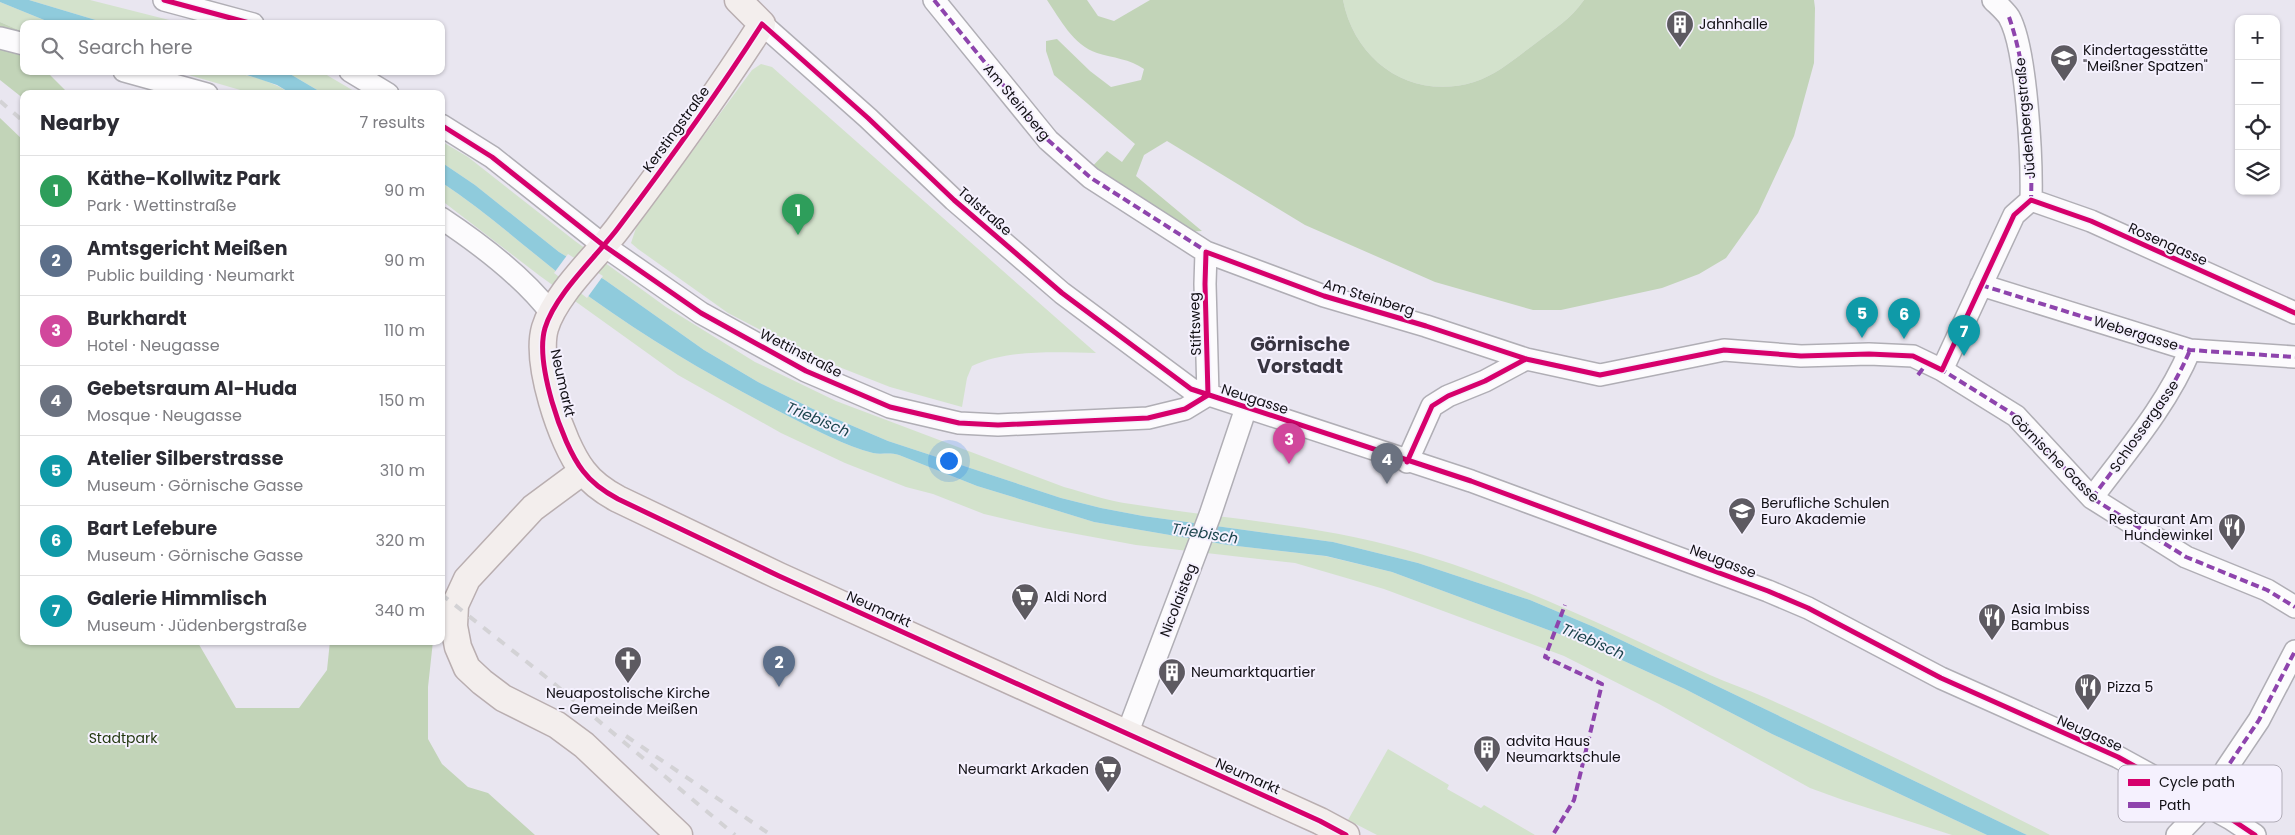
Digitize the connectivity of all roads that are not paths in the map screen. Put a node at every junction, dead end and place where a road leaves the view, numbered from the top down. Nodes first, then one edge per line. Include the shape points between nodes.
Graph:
1 (164, 0) edge
2 (738, 0) edge
3 (934, 0) edge
4 (1993, 0) edge
5 (238, 20) edge
6 (762, 24) junction
7 (0, 38) edge
8 (20, 43) edge
9 (138, 75) edge
10 (357, 75) edge
11 (193, 90) edge
12 (381, 90) edge
13 (445, 128) edge
14 (2031, 200) junction
15 (445, 221) edge
16 (598, 251) junction
17 (1206, 252) junction
18 (1981, 284) junction
19 (558, 304) junction
20 (2295, 313) edge
21 (2190, 350) junction
22 (2295, 357) edge
23 (1526, 359) junction
24 (1929, 369) junction
25 (1208, 396) junction
26 (1246, 408) junction
27 (1407, 462) junction
28 (583, 470) junction
29 (2092, 498) junction
30 (2295, 607) edge
31 (2295, 652) edge
32 (1127, 734) junction
33 (2133, 765) edge
34 (2229, 765) edge
35 (2190, 822) edge
36 (2234, 822) edge
37 (679, 835) edge
38 (1346, 835) edge
39 (2178, 835) edge
40 (2255, 835) edge

1 - 5 street
2 - 6 main road, Talstraße
3 - 17 street, Am Steinberg via 1048,140 1091,178
4 - 14 street, Jüdenbergstraße via 2009,17 2018,42 2031,164
6 - 16 main road, Kerstingstraße via 716,93 617,230
6 - 25 street, Talstraße via 954,200 1062,293 1191,389
7 - 8 street
9 - 11 street
10 - 12 street
13 - 16 street, Wettinstraße via 492,157
14 - 18 street via 2014,215
14 - 20 street, Rosengasse via 2091,221
15 - 19 street via 540,299
16 - 19 main road, Kerstingstraße
16 - 25 street, Wettinstraße via 806,371 890,407 959,423 998,425 1148,418 1185,408
17 - 23 street, Am Steinberg via 1324,296
17 - 25 street, Stiftsweg
18 - 21 street, Webergasse
18 - 24 street
19 - 28 main road, Neumarkt via 542,343 548,384 567,441
21 - 22 street, Webergasse
21 - 29 street, Schlossergasse via 2168,396
23 - 24 street, Görnische Gasse via 1600,376 1724,350 1801,356 1913,356
23 - 27 street via 1432,406
24 - 29 street, Görnische Gasse via 2016,416
25 - 26 street, Neugasse
26 - 27 street, Neugasse
26 - 32 street, Nicolaisteg via 1210,515
27 - 33 street, Neugasse via 1471,481 1768,591 1808,608 1941,678
28 - 32 main road, Neumarkt via 618,499
28 - 37 main road via 533,508 467,579 455,605 458,647 467,668 482,682 502,698 557,724 584,745
29 - 30 street, Görnische Gasse via 2186,557 2267,590
31 - 34 street via 2259,720
32 - 38 main road, Neumarkt
35 - 39 street
36 - 40 street, Neugasse

